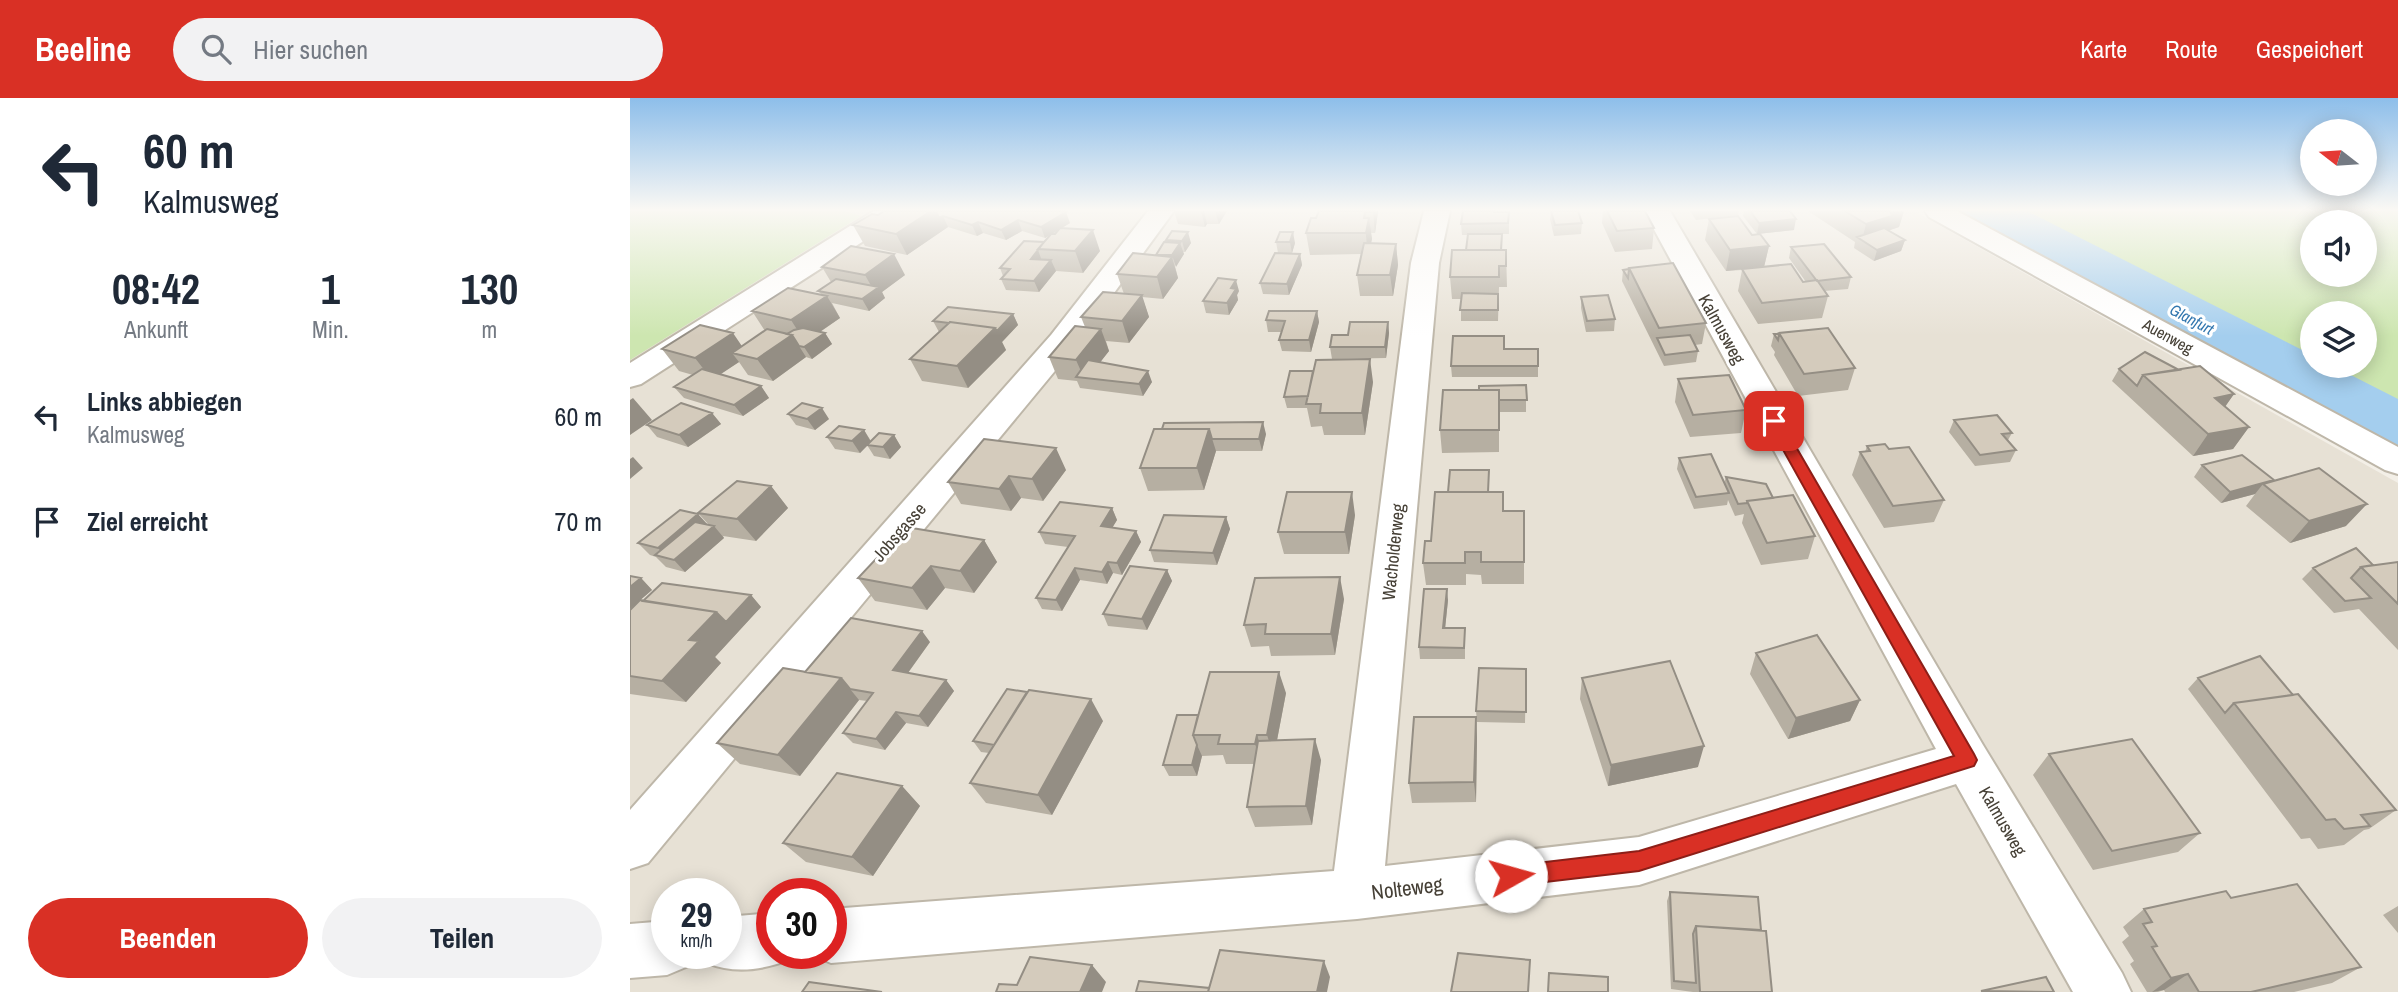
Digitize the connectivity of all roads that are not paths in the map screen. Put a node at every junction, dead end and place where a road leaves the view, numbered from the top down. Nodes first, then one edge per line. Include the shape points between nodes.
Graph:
1 (826, 253) edge
2 (1129, 253) edge
3 (1427, 253) edge
4 (1681, 253) edge
5 (2014, 253) edge
6 (630, 377) edge
7 (2398, 462) edge
8 (1967, 760) junction
9 (630, 846) edge
10 (1357, 894) junction
11 (847, 935) edge
12 (651, 949) edge
13 (630, 951) edge
14 (2104, 992) edge

1 - 6 street
2 - 9 street, Jobsgasse via 1062,342
3 - 10 street, Wacholderweg
4 - 8 street, Kalmusweg
5 - 7 street, Auenweg
8 - 10 street, Nolteweg via 1639,861
8 - 14 street, Kalmusweg
10 - 11 street, Nolteweg
12 - 13 street

